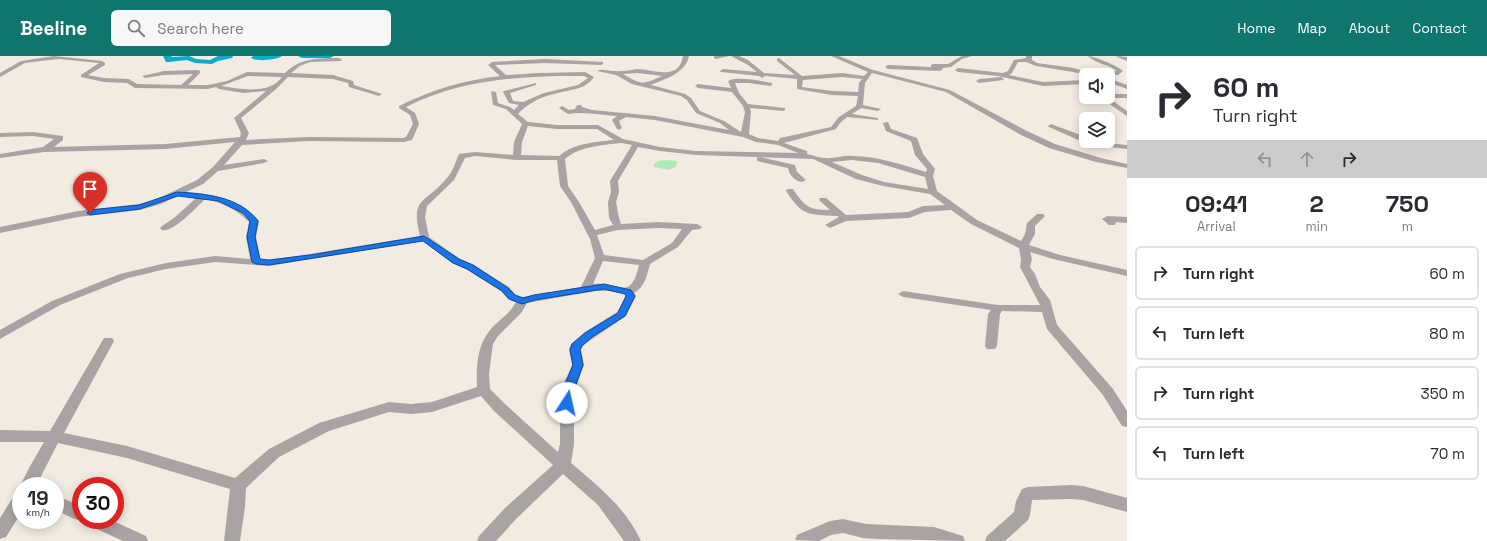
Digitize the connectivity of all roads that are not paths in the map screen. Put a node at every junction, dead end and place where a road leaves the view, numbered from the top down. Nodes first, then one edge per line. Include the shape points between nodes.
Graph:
1 (680, 56) edge
2 (686, 56) edge
3 (726, 56) edge
4 (734, 56) edge
5 (834, 56) edge
6 (969, 56) edge
7 (1119, 56) edge
8 (606, 57) dead end
9 (716, 57) dead end
10 (1093, 57) edge
11 (545, 58) edge
12 (1028, 58) edge
13 (1105, 58) dead end
14 (514, 59) edge
15 (1127, 59) edge
16 (339, 60) dead end
17 (779, 60) dead end
18 (601, 63) junction
19 (888, 68) dead end
20 (958, 70) dead end
21 (600, 71) junction
22 (723, 71) dead end
23 (872, 71) junction
24 (731, 72) junction
25 (1079, 72) edge
26 (617, 73) junction
27 (1115, 73) edge
28 (585, 74) junction
29 (762, 74) junction
30 (0, 75) edge
31 (286, 75) junction
32 (145, 76) dead end
33 (666, 76) junction
34 (1007, 76) junction
35 (506, 78) junction
36 (800, 78) junction
37 (866, 78) junction
38 (732, 81) junction
39 (979, 81) dead end
40 (759, 82) junction
41 (1079, 82) edge
42 (1115, 83) edge
43 (534, 84) dead end
44 (770, 84) dead end
45 (215, 86) junction
46 (645, 86) junction
47 (698, 86) dead end
48 (182, 87) junction
49 (274, 88) junction
50 (1115, 89) edge
51 (1127, 89) edge
52 (735, 90) junction
53 (493, 92) dead end
54 (379, 94) dead end
55 (861, 94) junction
56 (1115, 96) edge
57 (1127, 96) edge
58 (1113, 104) edge
59 (526, 105) junction
60 (746, 106) junction
61 (859, 106) junction
62 (783, 109) dead end
63 (878, 109) dead end
64 (567, 113) dead end
65 (515, 114) junction
66 (1127, 114) edge
67 (625, 115) junction
68 (848, 115) junction
69 (975, 116) dead end
70 (992, 116) junction
71 (876, 119) dead end
72 (886, 123) dead end
73 (526, 124) junction
74 (1051, 126) dead end
75 (618, 128) dead end
76 (0, 135) edge
77 (745, 135) junction
78 (1079, 138) edge
79 (240, 141) junction
80 (622, 141) junction
81 (779, 143) junction
82 (636, 144) junction
83 (1115, 146) edge
84 (1127, 147) edge
85 (44, 150) junction
86 (757, 154) junction
87 (0, 156) edge
88 (517, 158) junction
89 (561, 158) junction
90 (819, 159) junction
91 (264, 161) dead end
92 (1127, 166) edge
93 (216, 168) junction
94 (929, 176) junction
95 (802, 180) dead end
96 (790, 191) dead end
97 (933, 192) junction
98 (177, 194) junction
99 (204, 196) junction
100 (823, 200) dead end
101 (952, 207) junction
102 (842, 216) junction
103 (1040, 216) dead end
104 (1127, 220) edge
105 (1112, 223) dead end
106 (830, 226) dead end
107 (618, 227) junction
108 (165, 228) dead end
109 (0, 230) edge
110 (592, 233) junction
111 (424, 238) junction
112 (1023, 246) junction
113 (600, 258) junction
114 (256, 262) junction
115 (645, 263) junction
116 (1127, 273) edge
117 (585, 290) junction
118 (628, 292) junction
119 (903, 294) dead end
120 (522, 302) junction
121 (998, 308) junction
122 (1045, 308) junction
123 (0, 335) edge
124 (108, 341) dead end
125 (991, 346) dead end
126 (484, 390) junction
127 (1127, 422) edge
128 (0, 436) edge
129 (54, 437) junction
130 (563, 465) junction
131 (32, 477) edge
132 (238, 485) junction
133 (1127, 505) edge
134 (12, 513) edge
135 (114, 529) edge
136 (0, 532) edge
137 (803, 540) edge
138 (140, 541) edge
139 (232, 541) edge
140 (485, 541) edge
141 (633, 541) edge
142 (957, 541) edge
143 (993, 541) edge

1 - 2 street
2 - 33 street via 683,65
3 - 9 street
4 - 29 street
5 - 23 street
6 - 19 street via 960,58 949,66 933,66 940,69
7 - 15 street
8 - 18 street
10 - 13 street
10 - 27 street via 1120,71
11 - 14 street
11 - 18 street
12 - 25 street via 1036,64
12 - 34 street via 1016,61
14 - 35 street via 491,65
16 - 31 street via 302,62
17 - 36 street
18 - 21 street via 603,68
20 - 34 street
21 - 26 street
21 - 28 street
22 - 24 street
23 - 37 street
23 - 70 street via 948,91
24 - 29 street
24 - 38 street
26 - 33 street via 635,71
26 - 46 street
28 - 35 street via 544,74
28 - 59 street via 591,77 580,87 549,94
29 - 36 street
29 - 40 street
30 - 48 street via 23,62 59,57 78,58 103,63 83,75 85,77 129,81 135,86
31 - 45 street via 247,74
31 - 49 street
31 - 54 street via 337,77 351,82 351,86 356,89
32 - 48 street via 198,72
33 - 46 street
34 - 39 street via 998,80
34 - 41 street via 1043,84
35 - 79 street via 443,88 401,107 413,114 416,124 409,138 404,140
36 - 37 street via 842,74
36 - 55 street via 799,88
37 - 55 street via 862,83
38 - 40 street
38 - 52 street
40 - 44 street
42 - 51 street
43 - 59 street via 506,92 511,102
45 - 48 street
45 - 49 street via 243,91
46 - 77 street via 683,95 698,112
47 - 52 street
49 - 79 street via 237,118 245,133
50 - 51 street
52 - 60 street
53 - 65 street via 495,104 508,108
55 - 61 street
56 - 57 street
58 - 66 street
59 - 65 street
60 - 62 street
60 - 77 street via 748,115
61 - 63 street
61 - 68 street
64 - 67 street via 580,108
65 - 73 street
67 - 75 street via 615,120
67 - 77 street
68 - 71 street
68 - 81 street via 840,119 831,130
69 - 70 street
70 - 92 street via 1047,144
72 - 94 street via 888,130 914,140 919,155 931,168
73 - 80 street via 598,127
73 - 88 street via 518,142
74 - 78 street
76 - 85 street via 32,134 60,138
77 - 81 street via 756,140
79 - 85 street via 200,145 72,147
79 - 93 street
80 - 82 street
80 - 89 street via 588,145
81 - 90 street
82 - 86 street via 696,153
82 - 107 street via 614,181 615,192 612,202
83 - 84 street
85 - 87 street
86 - 90 street
86 - 95 street via 758,158 792,167 793,173
88 - 89 street
88 - 111 street via 475,154 462,156 456,172 421,208
89 - 110 street via 565,189
90 - 94 street via 872,158
90 - 97 street via 852,175 883,184
91 - 93 street
93 - 98 street via 200,182
94 - 97 street
96 - 102 street via 799,205 812,214
97 - 101 street
98 - 99 street
98 - 109 street via 140,207 78,214
99 - 108 street
99 - 114 street via 246,211 254,221 251,237
100 - 102 street
101 - 102 street via 923,209 909,215
101 - 112 street via 974,222
102 - 106 street
103 - 112 street via 1030,225 1030,234
104 - 105 street via 1107,219
107 - 110 street
107 - 115 street via 693,227 679,238 675,245
110 - 113 street
111 - 114 street via 310,257
111 - 120 street
112 - 116 street via 1057,257
112 - 122 street via 1026,257 1024,267 1040,293
113 - 115 street
113 - 117 street
114 - 123 street via 215,259 166,266 124,276 56,303
115 - 118 street via 638,285
117 - 118 street via 604,287
117 - 120 street
118 - 130 street via 631,296 622,314 577,344 575,350 578,365 569,387 567,444
119 - 121 street
120 - 126 street via 518,310 494,333 487,344 483,374
121 - 122 street
121 - 125 street via 994,314
122 - 127 street via 1051,326 1108,392
124 - 129 street
126 - 130 street via 499,407
126 - 132 street via 432,407 389,407 324,427 274,453
128 - 129 street
129 - 131 street
129 - 132 street via 127,452
130 - 140 street
130 - 141 street via 604,500
132 - 139 street
133 - 143 street via 1083,493 1028,494 1023,502 1022,515
134 - 136 street
135 - 138 street
137 - 142 street via 831,527 845,526 864,531 934,534

